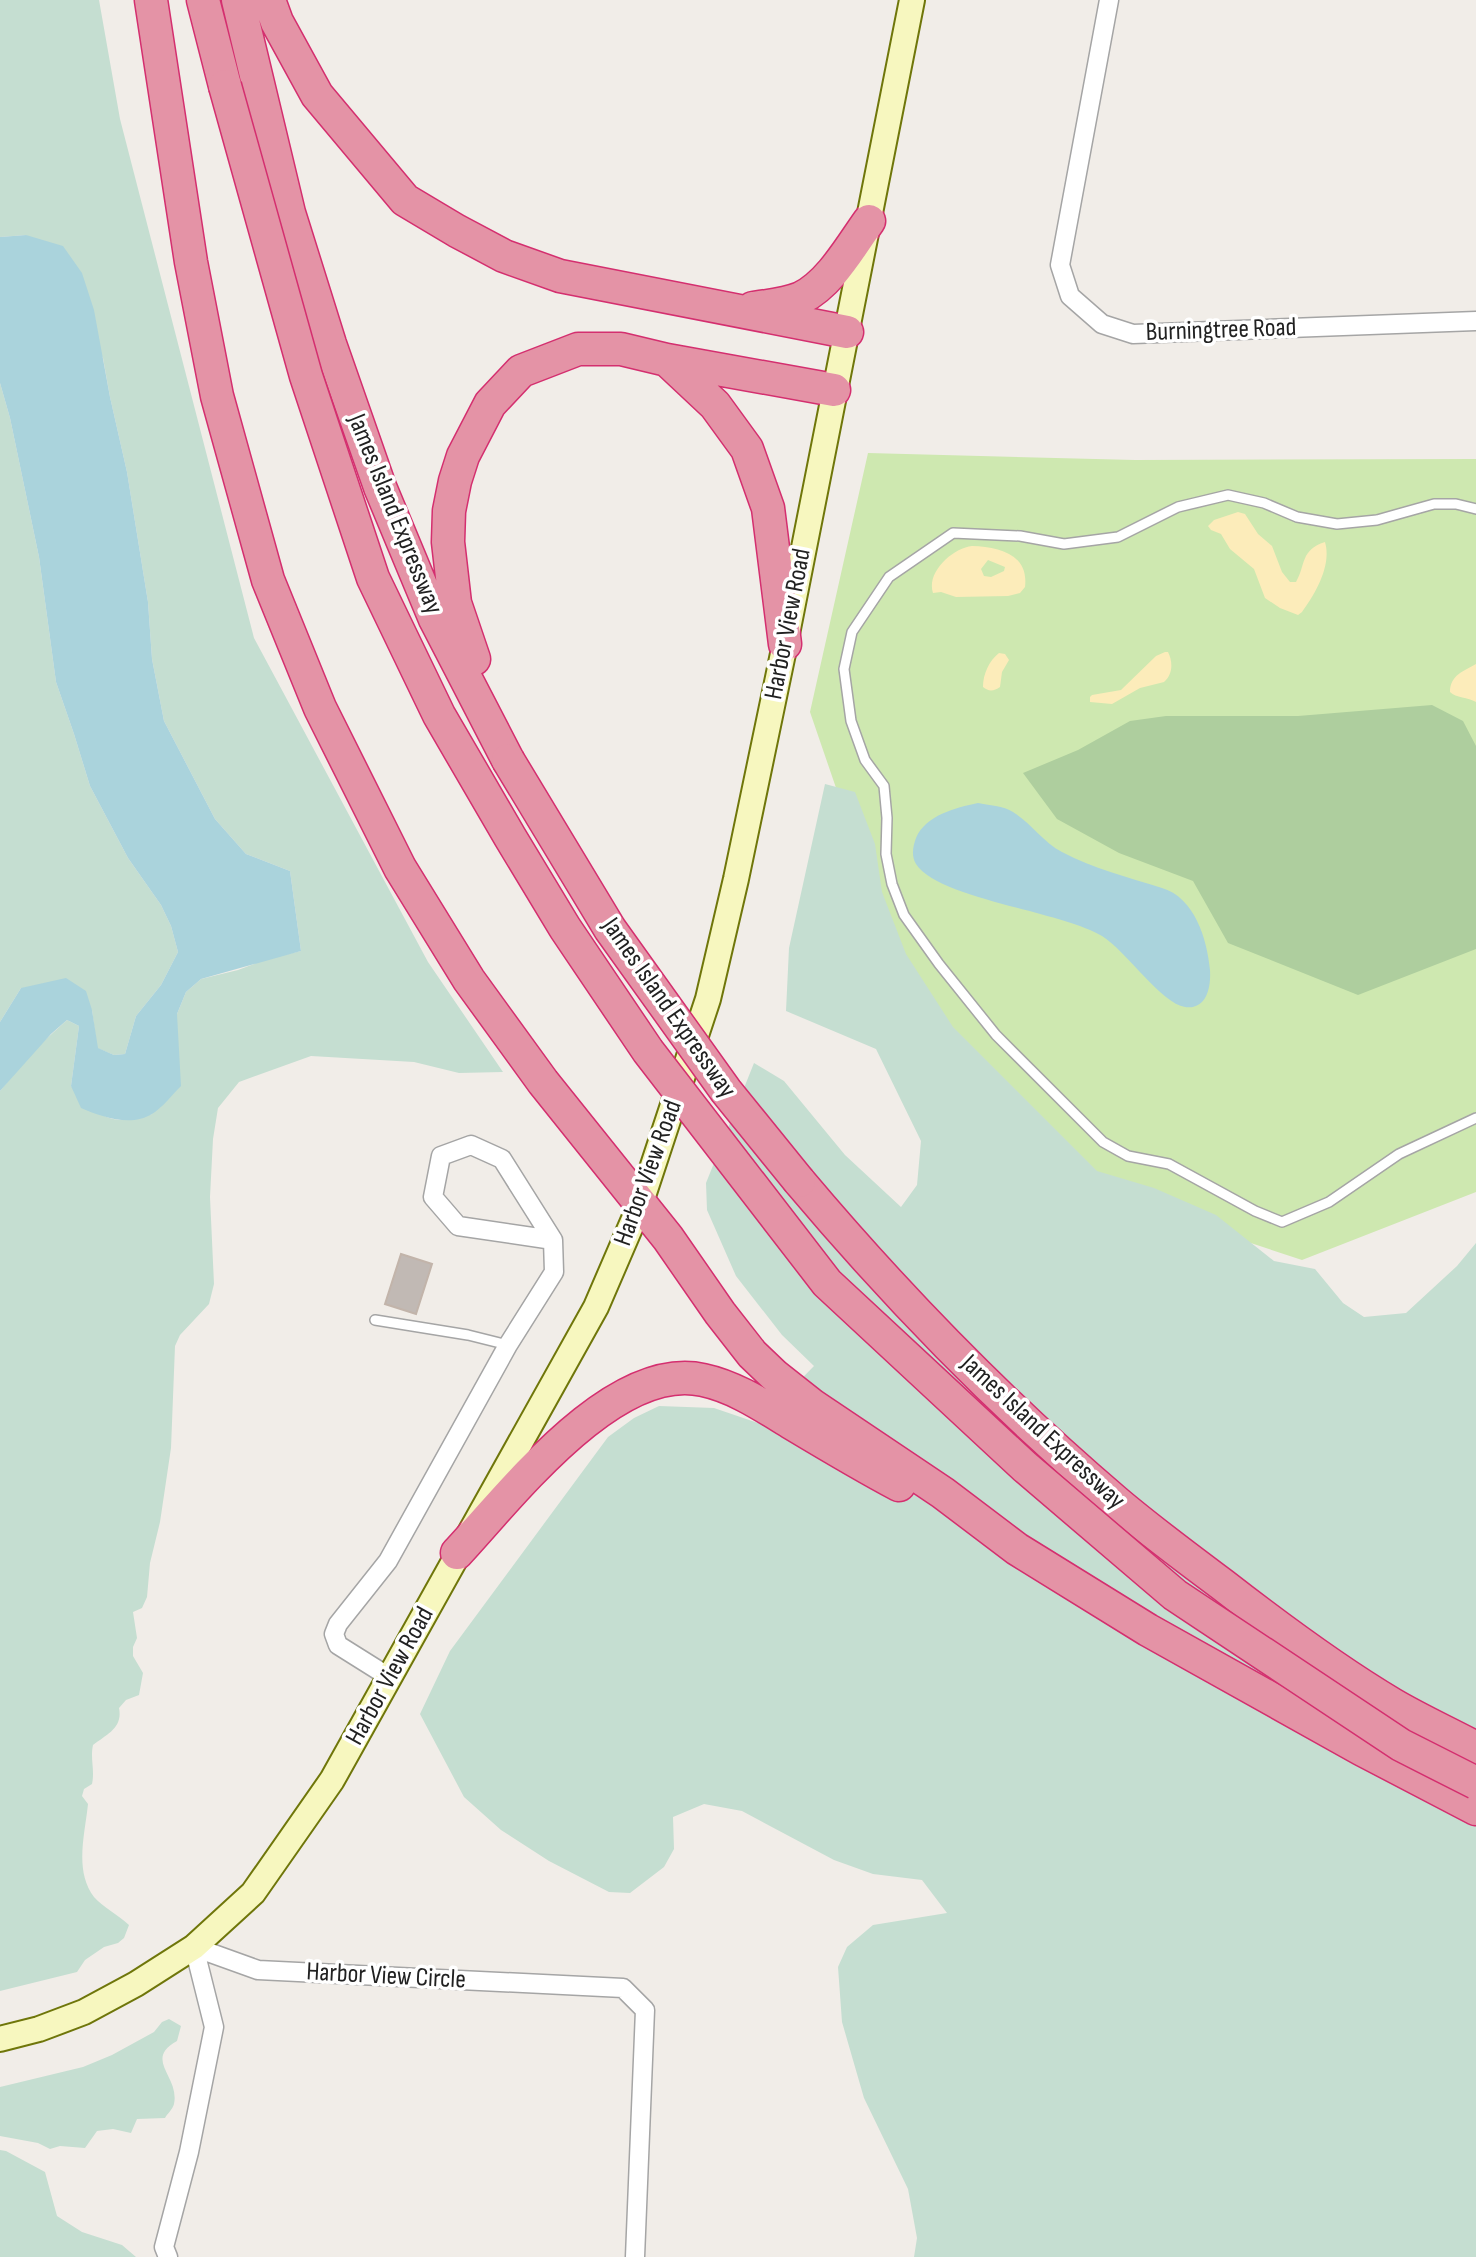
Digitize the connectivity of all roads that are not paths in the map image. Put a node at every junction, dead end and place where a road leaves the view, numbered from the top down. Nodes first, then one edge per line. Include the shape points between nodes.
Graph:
1 (151, 0) edge
2 (203, 0) edge
3 (238, 0) edge
4 (270, 0) edge
5 (912, 0) edge
6 (1109, 0) edge
7 (869, 221) junction
8 (736, 311) junction
9 (1476, 321) edge
10 (847, 332) junction
11 (667, 360) junction
12 (834, 390) junction
13 (1476, 509) edge
14 (785, 644) junction
15 (508, 760) junction
16 (1476, 1118) edge
17 (640, 1205) junction
18 (553, 1240) junction
19 (375, 1320) dead end
20 (508, 1345) junction
21 (1017, 1549) junction
22 (457, 1553) junction
23 (389, 1677) junction
24 (1476, 1748) edge
25 (1476, 1783) edge
26 (1476, 1809) edge
27 (194, 1947) junction
28 (0, 2039) edge
29 (168, 2257) edge
30 (635, 2257) edge

1 - 17 highway via 191,262 217,396 268,580 309,682 400,868 470,980
2 - 25 highway, James Island Expressway, bridge via 306,376 373,578 471,771 565,928 648,1051 827,1283 1025,1467 1175,1595 1401,1745
3 - 15 highway, James Island Expressway via 289,213 380,487 435,619
4 - 8 highway via 317,96 405,200 504,256 560,276
5 - 7 main road, Harbor View Road
6 - 9 street, Burningtree Road via 1060,265 1070,296 1102,324 1133,334
7 - 8 highway via 834,272 803,297
7 - 10 main road, Harbor View Road
8 - 10 highway
10 - 12 main road, Harbor View Road
11 - 12 highway
11 - 14 highway via 715,405 747,449 768,508
11 - 15 highway via 621,349 578,349 521,371 490,404 463,456 448,531 455,603
12 - 14 main road, Harbor View Road
13 - 16 lane via 1434,504 1377,520 1337,524 1297,517 1228,495 1178,507 1118,537 1065,544 1020,536 953,533 889,577 852,632 844,669 851,721 865,760 884,786 886,854 904,915 996,1035 1102,1142 1128,1156 1169,1164 1282,1222 1329,1202 1398,1154
14 - 17 main road, Harbor View Road via 708,999
15 - 24 highway, James Island Expressway, bridge via 610,929 726,1091 851,1243 923,1321 1115,1502 1183,1555 1391,1703
17 - 21 highway via 736,1334 774,1375
17 - 22 main road, Harbor View Road via 596,1307
18 - 18 street via 458,1226 433,1197 441,1156 471,1145 502,1159
18 - 20 street via 554,1272
19 - 20 lane
20 - 23 street via 388,1561 334,1634 338,1645
21 - 22 highway via 866,1468 746,1396 703,1380 672,1377 625,1393 559,1442
21 - 26 highway via 1148,1630
22 - 23 main road, Harbor View Road
23 - 27 main road, Harbor View Road via 332,1780 253,1893
27 - 28 main road, Harbor View Road via 84,2011
27 - 29 street via 214,2027 164,2247
27 - 30 street, Harbor View Circle via 258,1970 623,1988 645,2010

